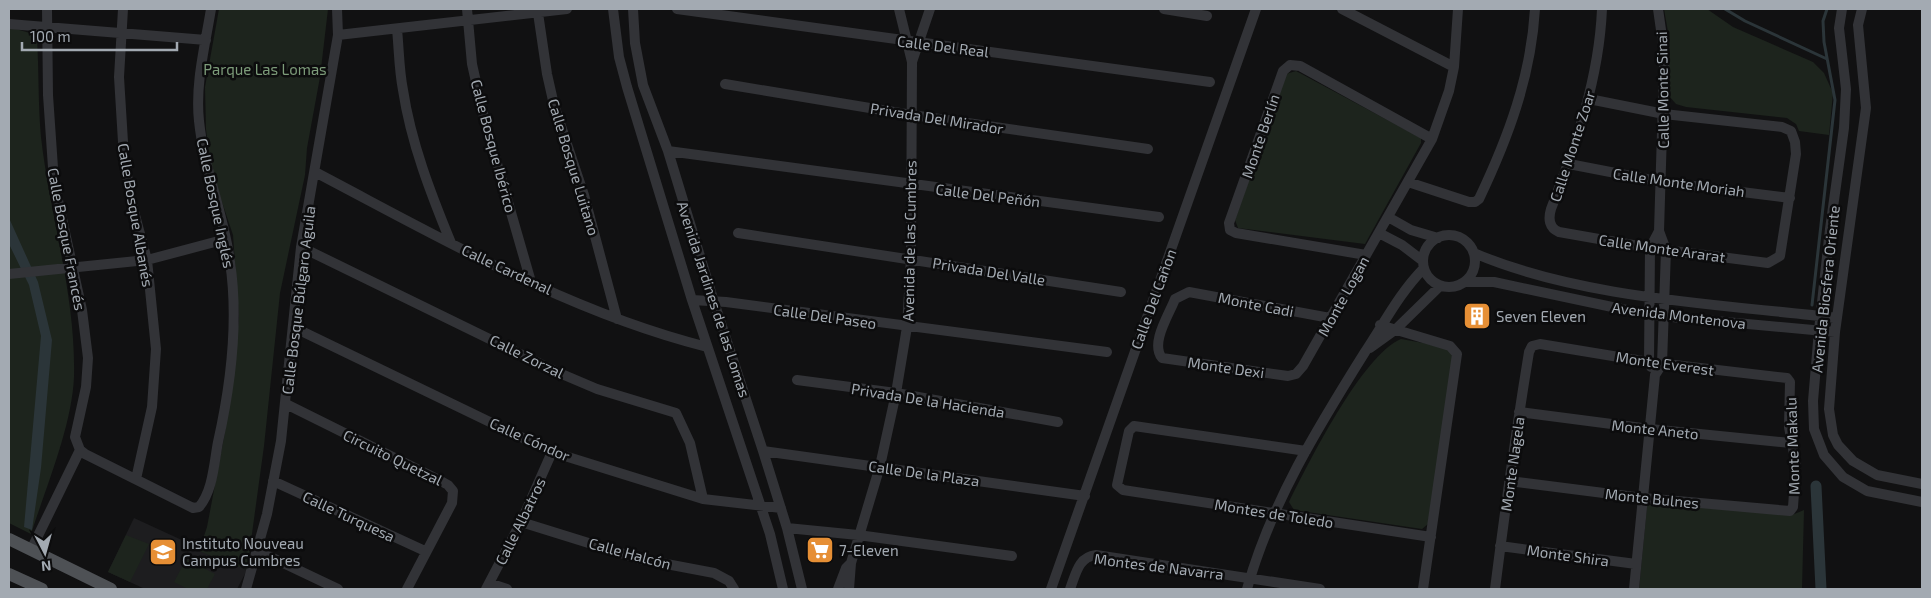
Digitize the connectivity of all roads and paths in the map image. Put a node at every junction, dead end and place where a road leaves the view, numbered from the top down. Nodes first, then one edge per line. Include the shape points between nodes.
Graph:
1 (47, 9) edge
2 (123, 9) edge
3 (211, 9) edge
4 (338, 9) edge
5 (467, 9) edge
6 (567, 9) edge
7 (613, 9) edge
8 (633, 9) edge
9 (677, 9) edge
10 (898, 9) edge
11 (930, 9) edge
12 (1164, 9) edge
13 (1256, 9) edge
14 (1342, 9) edge
15 (1458, 9) edge
16 (1535, 9) edge
17 (1602, 9) edge
18 (1658, 9) edge
19 (1842, 9) edge
20 (1862, 9) edge
21 (538, 14) junction
22 (1207, 16) dead end
23 (467, 20) junction
24 (9, 24) edge
25 (48, 29) junction
26 (397, 29) junction
27 (121, 32) junction
28 (338, 35) junction
29 (206, 40) junction
30 (906, 41) junction
31 (920, 42) junction
32 (912, 62) junction
33 (1454, 67) junction
34 (1210, 82) dead end
35 (725, 84) dead end
36 (1590, 99) junction
37 (1664, 114) junction
38 (912, 115) junction
39 (1432, 140) junction
40 (1148, 148) dead end
41 (668, 151) junction
42 (1569, 164) junction
43 (315, 172) junction
44 (1408, 182) junction
45 (1662, 182) junction
46 (910, 185) junction
47 (1790, 198) junction
48 (1159, 217) dead end
49 (1388, 217) junction
50 (1550, 223) joint
51 (1660, 231) junction
52 (1379, 232) junction
53 (738, 233) dead end
54 (1438, 238) junction
55 (226, 239) junction
56 (450, 243) junction
57 (301, 247) junction
58 (1650, 248) junction
59 (1666, 250) junction
60 (1474, 253) junction
61 (1366, 255) junction
62 (911, 258) junction
63 (147, 260) junction
64 (1423, 265) junction
65 (73, 269) junction
66 (9, 274) edge
67 (532, 282) junction
68 (1465, 282) junction
69 (1440, 286) junction
70 (1121, 292) dead end
71 (1650, 297) junction
72 (1664, 298) junction
73 (692, 300) junction
74 (714, 302) junction
75 (1650, 315) junction
76 (1664, 316) junction
77 (1821, 316) junction
78 (1330, 318) junction
79 (1837, 318) junction
80 (617, 319) junction
81 (1380, 325) junction
82 (293, 327) junction
83 (907, 327) junction
84 (1395, 330) junction
85 (1819, 330) junction
86 (1835, 332) junction
87 (1538, 344) joint
88 (707, 347) junction
89 (1367, 350) junction
90 (1107, 352) dead end
91 (1158, 353) joint
92 (1649, 362) junction
93 (1662, 364) junction
94 (1296, 374) joint
95 (1655, 375) junction
96 (797, 380) dead end
97 (1790, 384) joint
98 (896, 393) junction
99 (286, 404) junction
100 (1519, 412) junction
101 (1058, 422) dead end
102 (1650, 429) junction
103 (1791, 443) junction
104 (80, 450) junction
105 (763, 451) junction
106 (1306, 451) junction
107 (552, 452) junction
108 (880, 466) junction
109 (136, 479) junction
110 (274, 481) junction
111 (1509, 481) junction
112 (1922, 484) edge
113 (1085, 496) junction
114 (703, 498) junction
115 (1644, 498) junction
116 (1922, 502) edge
117 (760, 507) junction
118 (1793, 507) joint
119 (781, 508) junction
120 (1274, 513) junction
121 (521, 522) junction
122 (787, 528) junction
123 (858, 535) junction
124 (1430, 537) junction
125 (9, 539) edge
126 (1500, 546) junction
127 (31, 550) junction
128 (258, 551) junction
129 (425, 551) junction
130 (1012, 556) dead end
131 (851, 562) junction
132 (1636, 564) junction
133 (9, 574) edge
134 (1250, 578) junction
135 (488, 586) edge
136 (42, 589) edge
137 (111, 589) edge
138 (246, 589) edge
139 (338, 589) edge
140 (406, 589) edge
141 (507, 589) edge
142 (734, 589) edge
143 (784, 589) edge
144 (802, 589) edge
145 (838, 589) edge
146 (849, 589) edge
147 (1051, 589) edge
148 (1070, 589) edge
149 (1247, 589) edge
150 (1320, 589) edge
151 (1423, 589) edge
152 (1495, 589) edge
153 (1634, 589) edge

1 - 25 street, Calle Bosque Francés
2 - 27 street, Calle Bosque Albanés
3 - 29 street, Calle Bosque Inglés
4 - 28 street, Calle Bosque Búlgaro Aguila
5 - 23 street, Calle Bosque Ibérico
6 - 21 street
7 - 73 street, Avenida Jardines de las Lomas via 614,30 625,79
8 - 41 street, Avenida Jardines de las Lomas via 643,85
9 - 30 street, Calle Del Real
10 - 30 street, Avenida de las Cumbres
11 - 31 street, Avenida de las Cumbres
12 - 22 street
13 - 113 street, Calle Del Cañon
14 - 33 street
15 - 33 street, Monte Logan
16 - 44 street via 1529,59 1517,110 1479,198 1469,202
17 - 36 street, Calle Monte Zoar
18 - 37 street, Calle Monte Sinai via 1663,44
19 - 77 street, Avenida Biosfera Oriente via 1839,28 1846,88 1845,121
20 - 79 street, Avenida Biosfera Oriente via 1858,25 1866,108
21 - 23 street
21 - 80 street, Calle Bosque Luitano via 554,105 584,195
23 - 26 street
23 - 67 street, Calle Bosque Ibérico via 472,64 485,122
24 - 25 street
25 - 27 street
25 - 65 street, Calle Bosque Francés via 48,95 54,182
26 - 28 street
26 - 56 street via 402,90 432,196
27 - 29 street
27 - 63 street, Calle Bosque Albanés via 119,77 124,158
28 - 43 street, Calle Bosque Búlgaro Aguila
29 - 55 street, Calle Bosque Inglés via 198,96 199,120 207,170
30 - 31 street, Calle Del Real
30 - 32 street, Avenida de las Cumbres
31 - 32 street, Avenida de las Cumbres
31 - 34 street, Calle Del Real
32 - 38 street, Avenida de las Cumbres
33 - 39 street, Monte Logan
35 - 38 street, Privada Del Mirador
36 - 37 street
36 - 42 street, Calle Monte Zoar
37 - 45 street, Calle Monte Sinai
37 - 47 street via 1791,131 1796,147
38 - 40 street, Privada Del Mirador
38 - 46 street, Avenida de las Cumbres
39 - 44 street, Monte Logan
39 - 61 street, Monte Berlín via 1300,66 1290,65 1282,70 1229,223 1230,230
41 - 46 street, Calle Del Peñón
41 - 74 street, Avenida Jardines de las Lomas
42 - 45 street, Calle Monte Moriah
42 - 50 street, Calle Monte Zoar via 1551,209
43 - 56 street, Calle Cardenal
43 - 57 street, Calle Bosque Búlgaro Aguila
44 - 49 street, Monte Logan
45 - 47 street, Calle Monte Moriah
45 - 51 street, Calle Monte Sinai
46 - 48 street, Calle Del Peñón
46 - 62 street, Avenida de las Cumbres
47 - 59 street, Calle Monte Ararat via 1782,252 1778,259 1768,263
49 - 52 street, Monte Logan
49 - 54 street via 1410,230
50 - 58 street, Calle Monte Ararat via 1559,232
51 - 58 street
51 - 59 street
52 - 61 street, Monte Logan
52 - 64 street via 1402,245
53 - 62 street, Privada Del Valle
54 - 60 street via 1459,237
54 - 64 street via 1427,247
55 - 63 street
55 - 109 street, Calle Bosque Inglés via 234,317 226,404 207,494 199,507 193,508
56 - 67 street, Calle Cardenal
57 - 82 street, Calle Bosque Búlgaro Aguila
57 - 114 street, Calle Zorzal via 557,372 676,413 690,443
58 - 59 street, Calle Monte Ararat
58 - 71 street
59 - 72 street
60 - 68 street via 1474,269
60 - 71 street, Avenida Montenova via 1578,284
61 - 78 street, Monte Logan
62 - 70 street, Privada Del Valle
62 - 83 street, Avenida de las Cumbres
63 - 65 street
63 - 109 street, Calle Bosque Albanés via 156,349 155,380
64 - 69 street via 1432,282
64 - 81 street
65 - 66 street
65 - 104 street, Calle Bosque Francés via 88,358 86,387 75,437
67 - 80 street, Calle Cardenal
68 - 69 street via 1453,287
68 - 75 street, Avenida Montenova via 1494,282
69 - 84 street
71 - 72 street, Avenida Montenova
71 - 75 street
72 - 76 street
72 - 77 street, Avenida Montenova
73 - 74 street, Calle Del Paseo
73 - 88 street, Avenida Jardines de las Lomas
74 - 83 street, Calle Del Paseo
74 - 105 street, Avenida Jardines de las Lomas
75 - 76 street, Avenida Montenova
75 - 92 street
76 - 85 street, Avenida Montenova
76 - 93 street
77 - 79 street, Avenida Montenova
77 - 85 street, Avenida Biosfera Oriente
78 - 91 street, Monte Cadi via 1189,292 1175,299 1157,344
78 - 94 street, Monte Logan
79 - 86 street, Avenida Biosfera Oriente
80 - 88 street, Calle Cardenal
81 - 84 street
81 - 89 street
82 - 99 street, Calle Bosque Búlgaro Aguila
82 - 107 street, Calle Cóndor
83 - 90 street, Calle Del Paseo
83 - 98 street, Avenida de las Cumbres
84 - 89 street
84 - 124 street via 1450,346 1457,354
85 - 86 street, Avenida Montenova
85 - 116 street, Avenida Biosfera Oriente via 1813,416 1824,455 1843,477 1866,491
86 - 112 street, Avenida Biosfera Oriente via 1829,409 1838,445 1865,470
87 - 92 street, Monte Everest
87 - 100 street, Monte Nagela via 1529,352
88 - 117 street, Avenida Jardines de las Lomas
89 - 106 street
91 - 94 street, Monte Dexi via 1162,358 1288,376
92 - 93 street, Monte Everest
92 - 95 street
93 - 95 street
93 - 97 street, Monte Everest via 1787,378
95 - 102 street
96 - 98 street, Privada De la Hacienda
97 - 103 street, Monte Makalu
98 - 101 street, Privada De la Hacienda
98 - 108 street, Avenida de las Cumbres
99 - 110 street, Calle Bosque Búlgaro Aguila
99 - 129 street, Circuito Quetzal via 448,485 453,491 452,503
100 - 102 street, Monte Aneto
100 - 111 street, Monte Nagela
102 - 103 street, Monte Aneto
102 - 115 street
103 - 118 street, Monte Makalu via 1796,465
104 - 109 street
104 - 127 street
105 - 108 street, Calle De la Plaza
105 - 119 street, Avenida Jardines de las Lomas
106 - 120 street
106 - 120 street, Montes de Toledo via 1132,426 1129,430 1118,478 1118,487 1123,490
107 - 114 street, Calle Cóndor
107 - 121 street, Calle Albatros
108 - 113 street, Calle De la Plaza
108 - 123 street, Avenida de las Cumbres
110 - 128 street, Calle Bosque Búlgaro Aguila
110 - 129 street, Calle Turquesa
111 - 115 street, Monte Bulnes
111 - 126 street, Monte Nagela
113 - 147 street, Calle Del Cañon
114 - 117 street, Calle Cóndor
115 - 118 street, Monte Bulnes via 1788,511
115 - 132 street
117 - 119 street, Calle Cóndor
117 - 143 street, Avenida Jardines de las Lomas
119 - 122 street, Avenida Jardines de las Lomas
120 - 124 street, Montes de Toledo
120 - 134 street
121 - 135 street, Calle Albatros
121 - 142 street, Calle Halcón via 640,559 714,573
122 - 123 street
122 - 144 street, Avenida Jardines de las Lomas
123 - 130 street
123 - 131 street, Avenida de las Cumbres
124 - 151 street
125 - 127 main road
126 - 132 street, Monte Shira
126 - 152 street, Monte Nagela
127 - 137 main road
128 - 138 street, Calle Bosque Búlgaro Aguila
128 - 139 street
129 - 140 street, Circuito Quetzal
131 - 145 street, Avenida de las Cumbres
131 - 146 street, Avenida de las Cumbres
132 - 153 street
133 - 136 main road
134 - 148 street, Montes de Navarra via 1087,556 1081,561
134 - 149 street
134 - 150 street, Montes de Navarra
135 - 141 street

